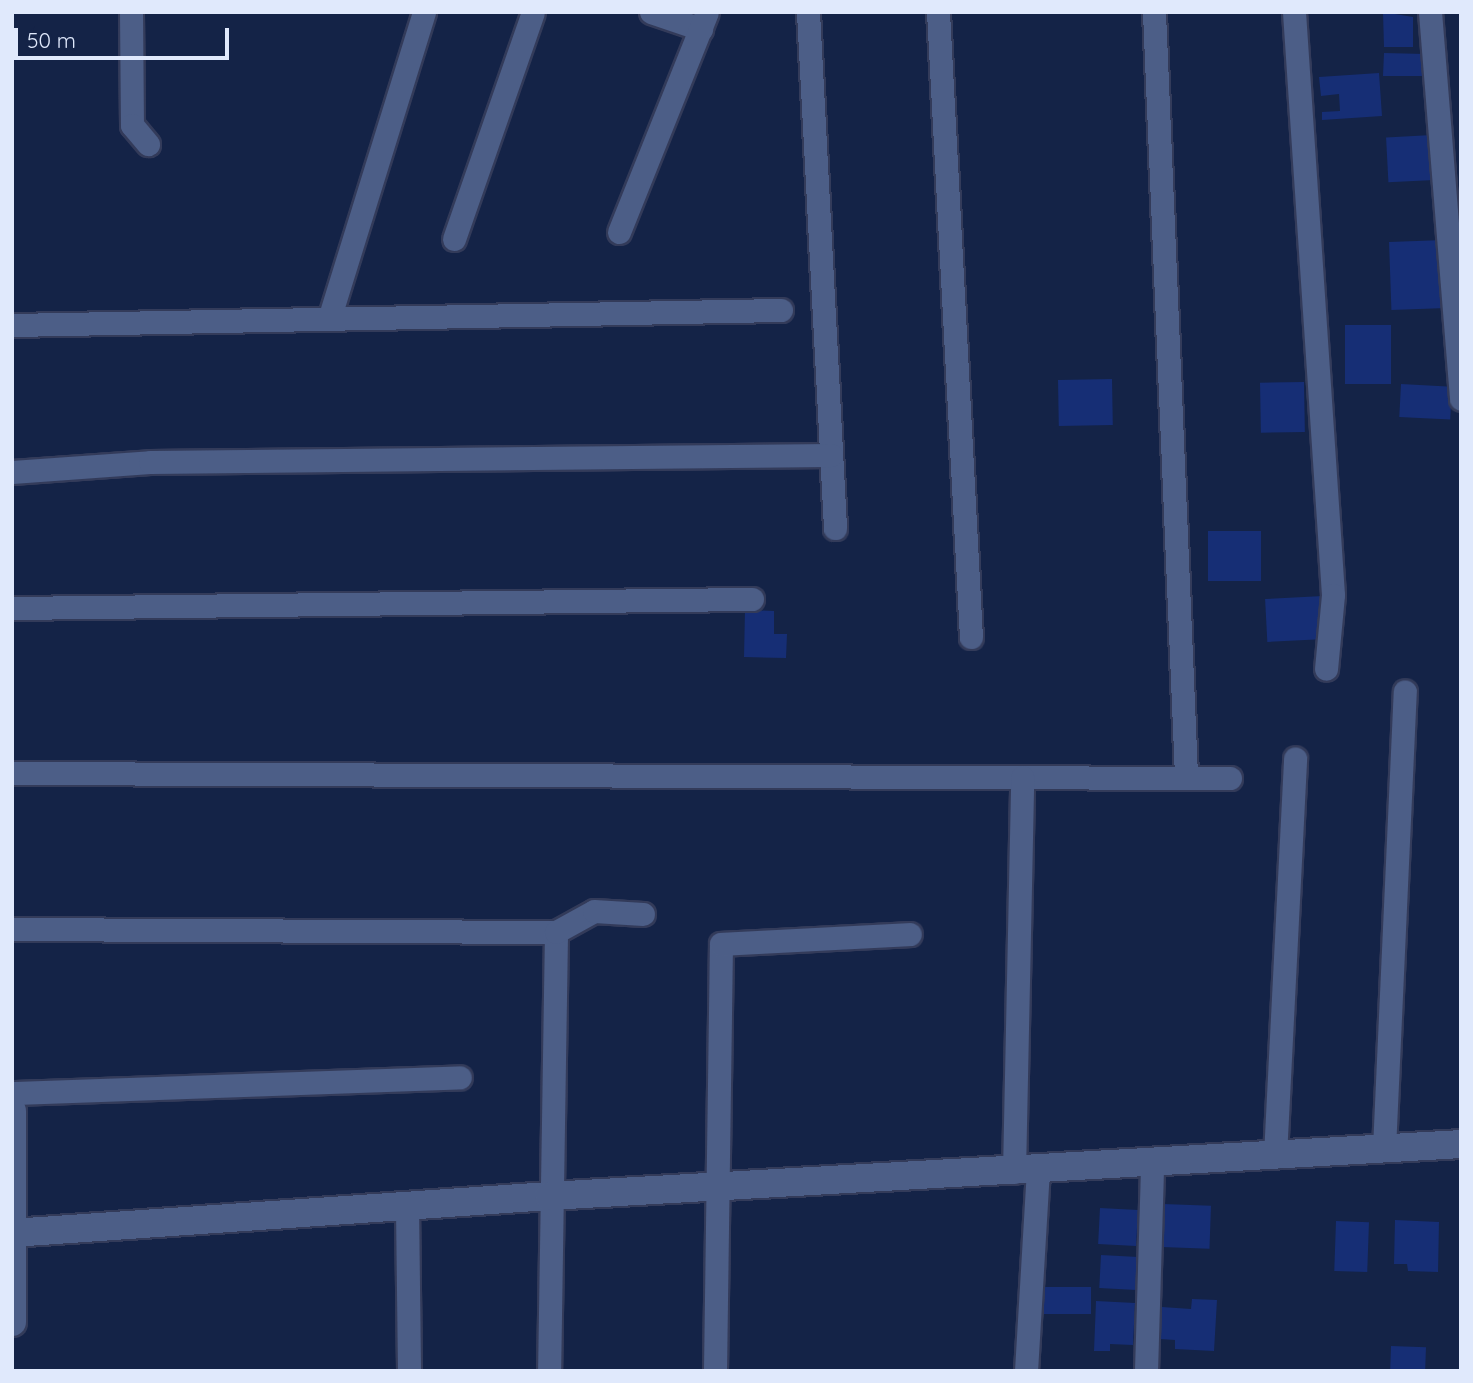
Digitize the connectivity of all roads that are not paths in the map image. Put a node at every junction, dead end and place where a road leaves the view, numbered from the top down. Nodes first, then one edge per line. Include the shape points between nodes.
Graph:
1 (131, 12) edge
2 (424, 12) edge
3 (533, 12) edge
4 (651, 12) edge
5 (808, 12) edge
6 (938, 12) edge
7 (1154, 12) edge
8 (1294, 12) edge
9 (1430, 12) edge
10 (704, 20) edge
11 (148, 144) dead end
12 (619, 232) dead end
13 (454, 239) dead end
14 (781, 310) dead end
15 (330, 316) junction
16 (12, 325) edge
17 (1461, 399) edge
18 (831, 455) junction
19 (12, 472) edge
20 (835, 527) dead end
21 (752, 599) dead end
22 (12, 608) edge
23 (971, 637) dead end
24 (1326, 669) dead end
25 (1405, 691) dead end
26 (1295, 758) dead end
27 (12, 773) edge
28 (1022, 777) junction
29 (1185, 777) junction
30 (1230, 778) dead end
31 (643, 914) dead end
32 (12, 929) edge
33 (556, 932) junction
34 (910, 934) dead end
35 (460, 1077) dead end
36 (12, 1093) edge
37 (12, 1111) edge
38 (1461, 1144) edge
39 (1384, 1149) junction
40 (1275, 1156) junction
41 (1152, 1163) junction
42 (1026, 1171) junction
43 (717, 1187) junction
44 (549, 1196) junction
45 (407, 1206) junction
46 (13, 1233) edge
47 (12, 1322) edge
48 (409, 1371) edge
49 (549, 1371) edge
50 (715, 1371) edge
51 (1026, 1371) edge
52 (1146, 1371) edge

1 - 11 street via 132,125
2 - 15 street
3 - 13 street
4 - 10 street
5 - 18 street
6 - 23 street
7 - 29 street
8 - 24 street via 1333,595
9 - 17 street
10 - 12 street
14 - 15 street
15 - 16 street
18 - 19 street via 150,462
18 - 20 street
21 - 22 street
25 - 39 street
26 - 40 street
27 - 28 street
28 - 29 street
28 - 42 street
29 - 30 street
31 - 33 street via 594,911
32 - 33 street
33 - 44 street
34 - 43 street via 721,944
35 - 36 street
37 - 46 street
38 - 39 street
39 - 40 street
40 - 41 street
41 - 42 street
41 - 52 street
42 - 43 street
42 - 51 street
43 - 44 street
43 - 50 street
44 - 45 street
44 - 49 street
45 - 46 street
45 - 48 street
46 - 47 street

